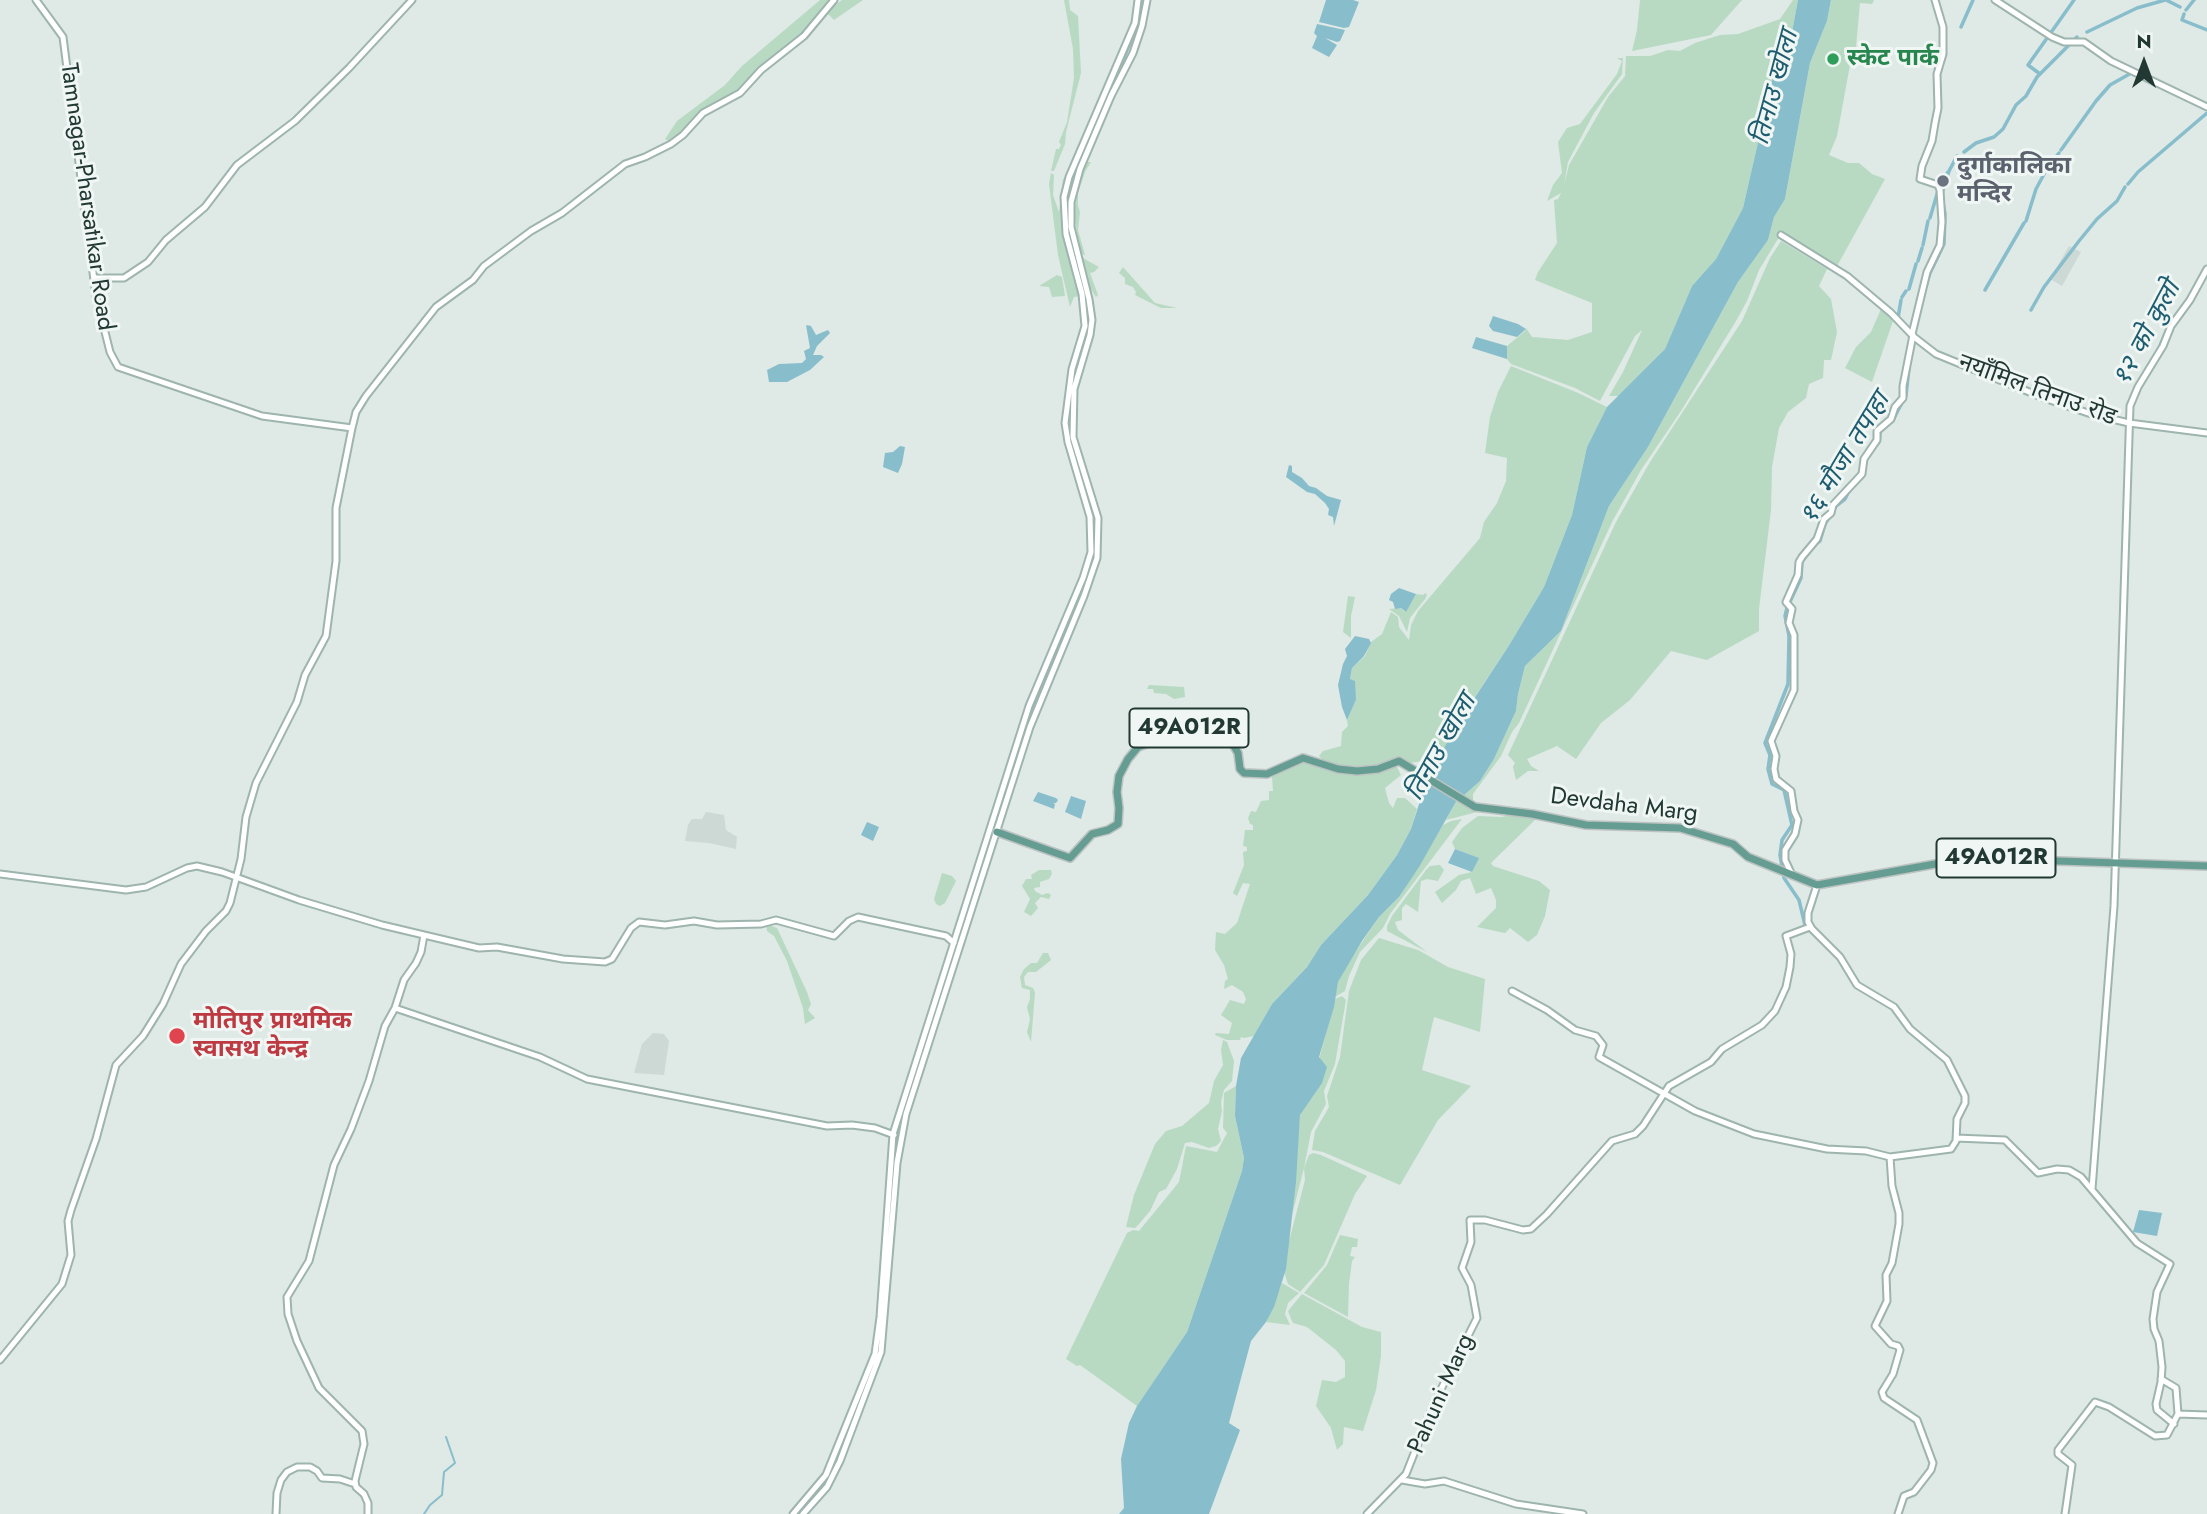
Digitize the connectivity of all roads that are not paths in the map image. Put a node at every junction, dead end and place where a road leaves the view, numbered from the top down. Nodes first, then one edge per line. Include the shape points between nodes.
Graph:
1 (36, 0) edge
2 (412, 0) edge
3 (834, 0) edge
4 (1138, 0) edge
5 (1147, 0) edge
6 (1935, 0) edge
7 (1995, 0) edge
8 (2207, 107) edge
9 (1781, 235) dead end
10 (2207, 269) edge
11 (94, 278) junction
12 (1913, 336) junction
13 (2129, 423) junction
14 (352, 428) junction
15 (2207, 433) edge
16 (993, 830) junction
17 (2115, 863) junction
18 (2207, 866) edge
19 (0, 874) edge
20 (1788, 874) junction
21 (237, 878) junction
22 (1817, 885) junction
23 (1810, 927) junction
24 (424, 935) junction
25 (956, 944) junction
26 (1512, 991) dead end
27 (395, 1008) junction
28 (1663, 1094) junction
29 (893, 1134) junction
30 (900, 1137) junction
31 (1956, 1138) junction
32 (1889, 1157) junction
33 (2092, 1189) junction
34 (0, 1360) edge
35 (2161, 1379) junction
36 (2178, 1414) junction
37 (2207, 1415) edge
38 (2174, 1424) junction
39 (1402, 1480) junction
40 (355, 1484) junction
41 (276, 1514) edge
42 (368, 1514) edge
43 (793, 1514) edge
44 (803, 1514) edge
45 (1367, 1514) edge
46 (1583, 1514) edge
47 (1898, 1514) edge
48 (2065, 1514) edge

1 - 11 street, Tamnagar-Pharsatikar Road via 63,37
2 - 11 street via 295,121 237,165 205,207 148,262 124,278
3 - 14 street via 804,36 740,93 703,113 672,143 625,164 562,213 514,242 436,307 366,396
4 - 16 street via 1135,23 1064,197 1066,234 1082,294 1085,326 1072,369 1065,423 1090,517 1091,552 1029,706
5 - 16 street via 1133,53 1080,169 1071,202 1071,227 1092,320 1074,389 1073,437 1098,518 1097,558
6 - 12 street via 1944,44 1937,74 1938,108 1920,180 1939,188 1942,222
7 - 8 street via 2053,37 2084,42 2111,61
9 - 12 street, नयाँमिल तिनाउ रोड via 1847,276
10 - 13 street via 2137,387
11 - 14 street, Tamnagar-Pharsatikar Road via 110,352 120,369 262,416
12 - 13 street, नयाँमिल तिनाउ रोड via 1931,351 1960,364 2048,399
12 - 20 street via 1903,398 1891,419 1877,431 1862,474 1833,505 1802,557 1786,602 1792,609 1794,690 1771,741 1776,756 1774,775 1791,792 1798,820 1786,850
13 - 15 street, नयाँमिल तिनाउ रोड
13 - 17 street
14 - 21 street via 336,508 336,561 326,636 304,675 288,724 256,783
16 - 20 main road, Devdaha Marg / 49A012R via 1070,858 1092,834 1118,824 1119,776 1138,747 1212,719 1222,726 1245,773 1268,774 1303,758 1357,771 1399,761 1475,807 1586,825 1680,828 1733,845 1748,857
16 - 25 street
17 - 18 main road, 49A012R
17 - 22 main road, 49A012R via 1969,858
17 - 33 street
19 - 21 street via 126,890 146,887 197,866
20 - 22 main road, Devdaha Marg / 49A012R
21 - 24 street
21 - 34 street via 226,911 181,964 143,1036 116,1066 68,1221 71,1255 62,1284
22 - 23 street via 1808,914
23 - 28 street, Pahuni Marg via 1786,936 1790,967 1775,1011 1762,1025
23 - 31 street via 1840,957 1857,985 1894,1007 1910,1029 1947,1060 1965,1096
24 - 25 street via 479,948 606,962 639,922 717,925 776,920 834,936 858,917 946,936
24 - 27 street
25 - 29 street
25 - 30 street
26 - 28 street via 1575,1030 1600,1039 1599,1057
27 - 29 street via 535,1056 587,1079 827,1126 852,1125
27 - 40 street via 334,1165 309,1261 287,1297 297,1341 319,1388 362,1431 365,1444
28 - 32 street via 1754,1134
28 - 39 street, Pahuni Marg via 1637,1132 1612,1141 1531,1229 1470,1220 1471,1242 1462,1268 1471,1285 1477,1318
29 - 30 street
29 - 43 street via 874,1354 826,1475
30 - 44 street via 881,1352 840,1461 827,1487
31 - 32 street via 1949,1150
31 - 33 street via 2005,1140 2038,1173 2068,1170
32 - 47 street via 1899,1224 1886,1275 1887,1301 1875,1326 1900,1350 1882,1391 1884,1398 1917,1420 1933,1463 1914,1492 1903,1498
33 - 35 street via 2137,1244 2170,1264 2157,1292 2154,1319
35 - 36 street via 2176,1388
35 - 38 street via 2157,1410
36 - 37 street
36 - 38 street
38 - 48 street via 2167,1435 2155,1436 2106,1406 2092,1404 2058,1450 2072,1465
39 - 45 street, Pahuni Marg
39 - 46 street via 1444,1481 1509,1503
40 - 41 street via 322,1478 310,1467 297,1467 281,1480
40 - 42 street via 364,1494

